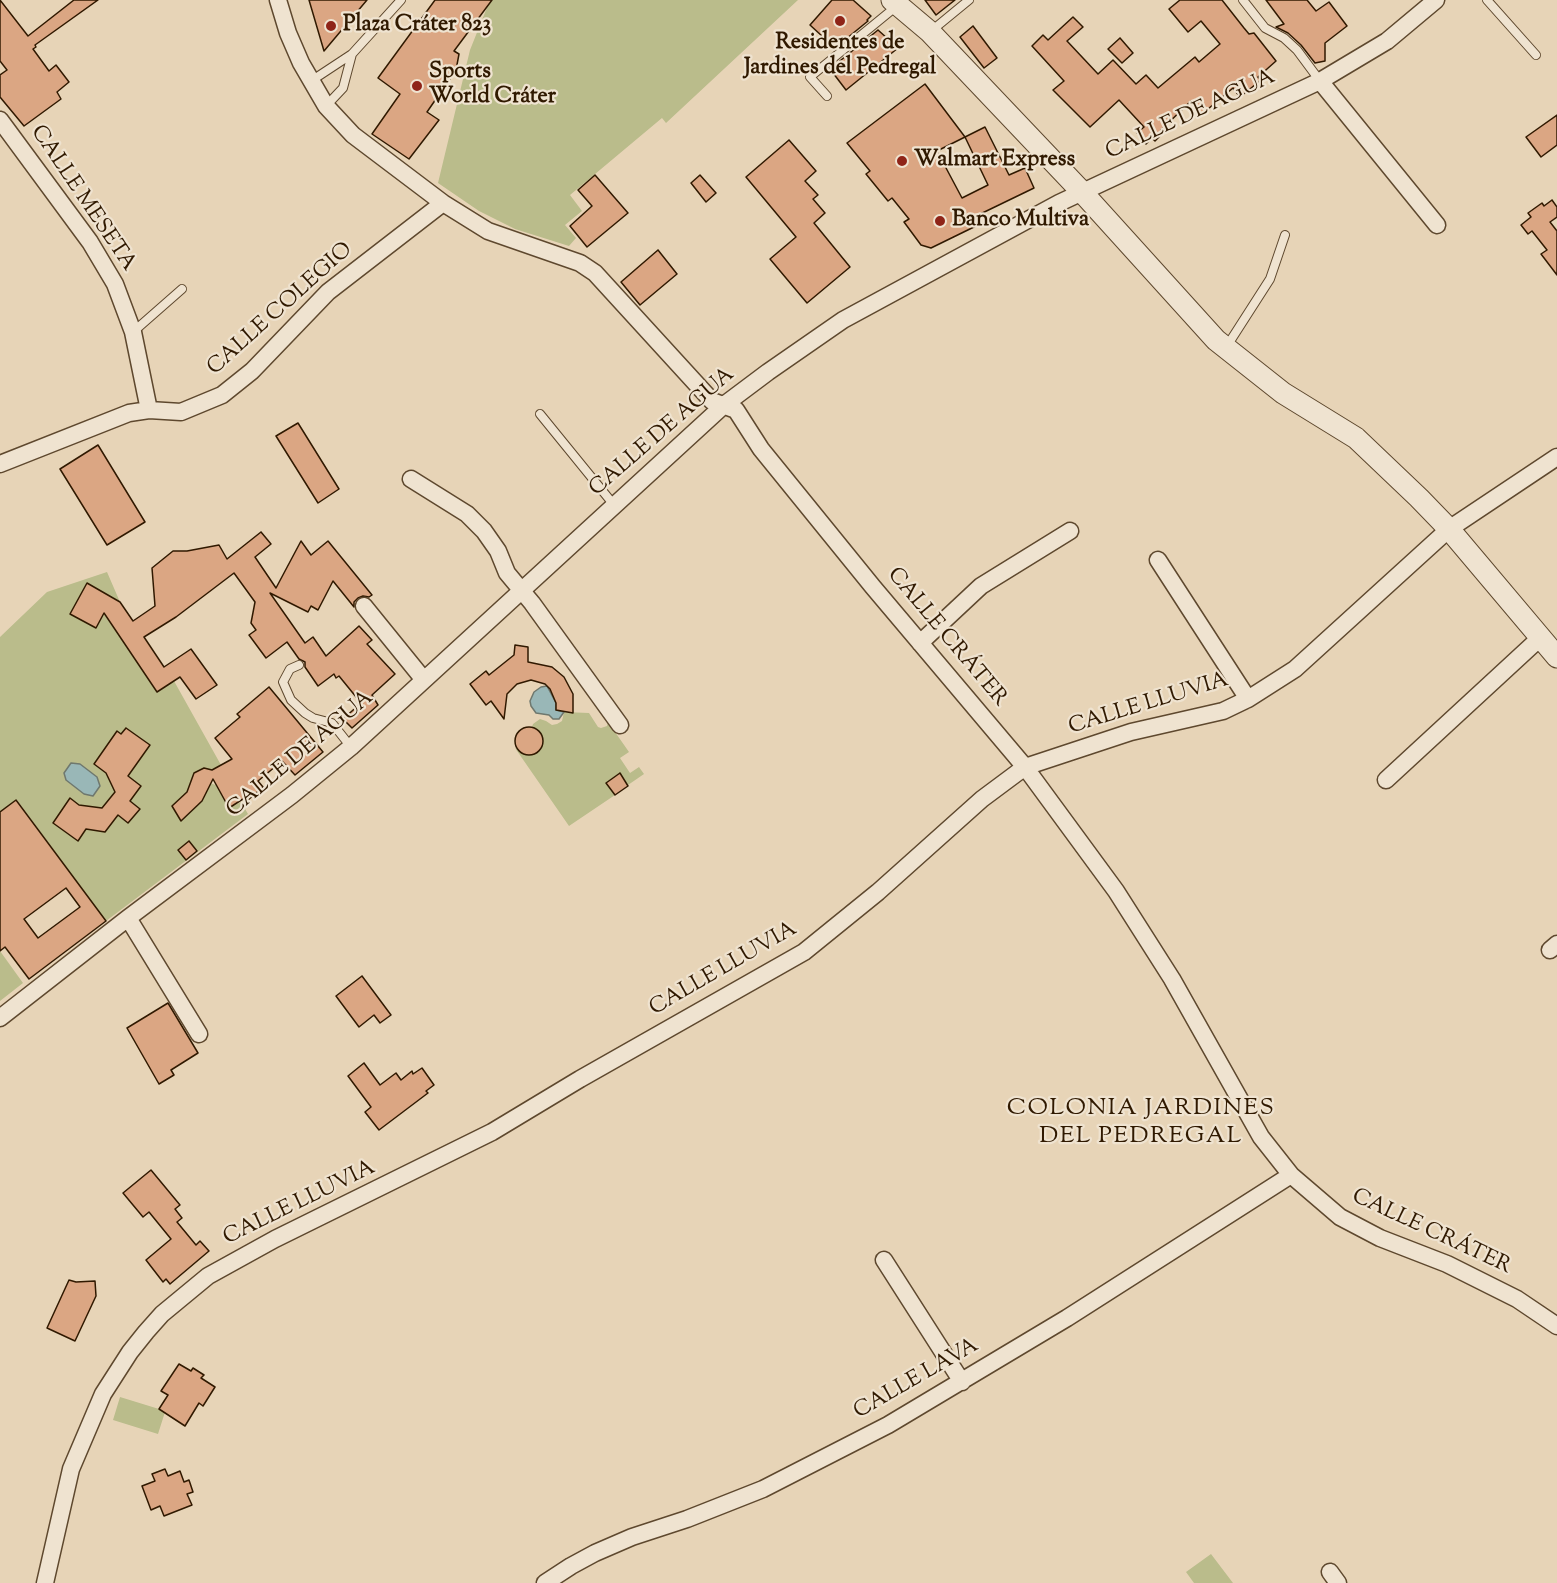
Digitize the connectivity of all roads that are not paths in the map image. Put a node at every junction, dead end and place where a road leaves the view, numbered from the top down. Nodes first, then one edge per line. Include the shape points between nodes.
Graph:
1 (278, 0) edge
2 (400, 0) edge
3 (969, 0) edge
4 (1243, 0) edge
5 (1436, 0) edge
6 (1487, 0) edge
7 (895, 2) edge
8 (930, 32) junction
9 (352, 54) junction
10 (1536, 55) dead end
11 (311, 81) junction
12 (1320, 81) junction
13 (827, 96) dead end
14 (326, 106) junction
15 (0, 120) edge
16 (1082, 192) junction
17 (443, 203) junction
18 (1437, 225) dead end
19 (1284, 236) dead end
20 (182, 289) dead end
21 (134, 332) junction
22 (1226, 348) junction
23 (724, 405) junction
24 (149, 410) junction
25 (540, 414) dead end
26 (1557, 458) edge
27 (0, 464) edge
28 (411, 479) dead end
29 (614, 505) junction
30 (1449, 529) junction
31 (1070, 531) dead end
32 (1158, 560) dead end
33 (521, 591) junction
34 (364, 606) dead end
35 (1541, 637) junction
36 (920, 643) junction
37 (1557, 657) edge
38 (298, 665) dead end
39 (424, 680) junction
40 (1248, 699) junction
41 (620, 725) dead end
42 (351, 747) junction
43 (1025, 767) junction
44 (1386, 780) dead end
45 (128, 918) junction
46 (0, 1018) edge
47 (199, 1034) dead end
48 (1291, 1175) junction
49 (884, 1260) dead end
50 (1557, 1326) edge
51 (962, 1382) junction
52 (45, 1583) edge
53 (545, 1583) edge

1 - 11 street, CALLE CRÁTER via 288,33
2 - 9 lane
3 - 8 lane
4 - 12 lane via 1264,28 1297,50
5 - 12 street, CALLE DE AGUA via 1387,41
6 - 10 lane
7 - 8 street
7 - 13 lane via 810,77
8 - 16 street
9 - 11 lane
9 - 14 lane via 343,87
11 - 14 street, CALLE CRÁTER
12 - 16 street, CALLE DE AGUA
12 - 18 street
14 - 17 street, CALLE CRÁTER via 352,135
15 - 21 street, CALLE MESETA via 90,242 115,284
16 - 22 street
16 - 23 street, CALLE DE AGUA via 843,320
17 - 23 street, CALLE CRÁTER via 488,231 580,263 595,273 712,401
17 - 24 street, CALLE COLEGIO via 328,292 252,371 222,395 181,412
19 - 22 lane via 1270,279
20 - 21 lane
21 - 24 street, CALLE MESETA
22 - 30 street via 1283,393 1356,438
23 - 29 street, CALLE DE AGUA
23 - 36 street, CALLE CRÁTER via 736,410 761,449
24 - 27 street, CALLE COLEGIO via 129,413
25 - 29 lane
26 - 30 street, CALLE LLUVIA
28 - 33 street via 476,522 492,541 507,573
29 - 33 street, CALLE DE AGUA
30 - 35 street
30 - 40 street, CALLE LLUVIA via 1295,669
31 - 36 street via 981,586
32 - 40 street
33 - 39 street, CALLE DE AGUA
33 - 41 street
34 - 39 street
35 - 37 street
35 - 44 street
36 - 43 street, CALLE CRÁTER
38 - 42 lane via 290,669 283,682 291,700 305,713 332,723
39 - 42 street, CALLE DE AGUA
40 - 43 street, CALLE LLUVIA via 1223,711 1131,732
42 - 45 street, CALLE DE AGUA
43 - 48 street, CALLE CRÁTER via 1116,891 1172,979 1261,1137
43 - 52 street, CALLE LLUVIA via 982,799 804,952 492,1132 236,1259 208,1276 162,1314 130,1352 103,1394 71,1469
45 - 46 street, CALLE DE AGUA
45 - 47 street
48 - 50 street, CALLE CRÁTER via 1340,1217 1380,1239 1447,1264 1517,1299
48 - 51 street, CALLE LAVA
49 - 51 street
51 - 53 street, CALLE LAVA via 763,1489 604,1549

